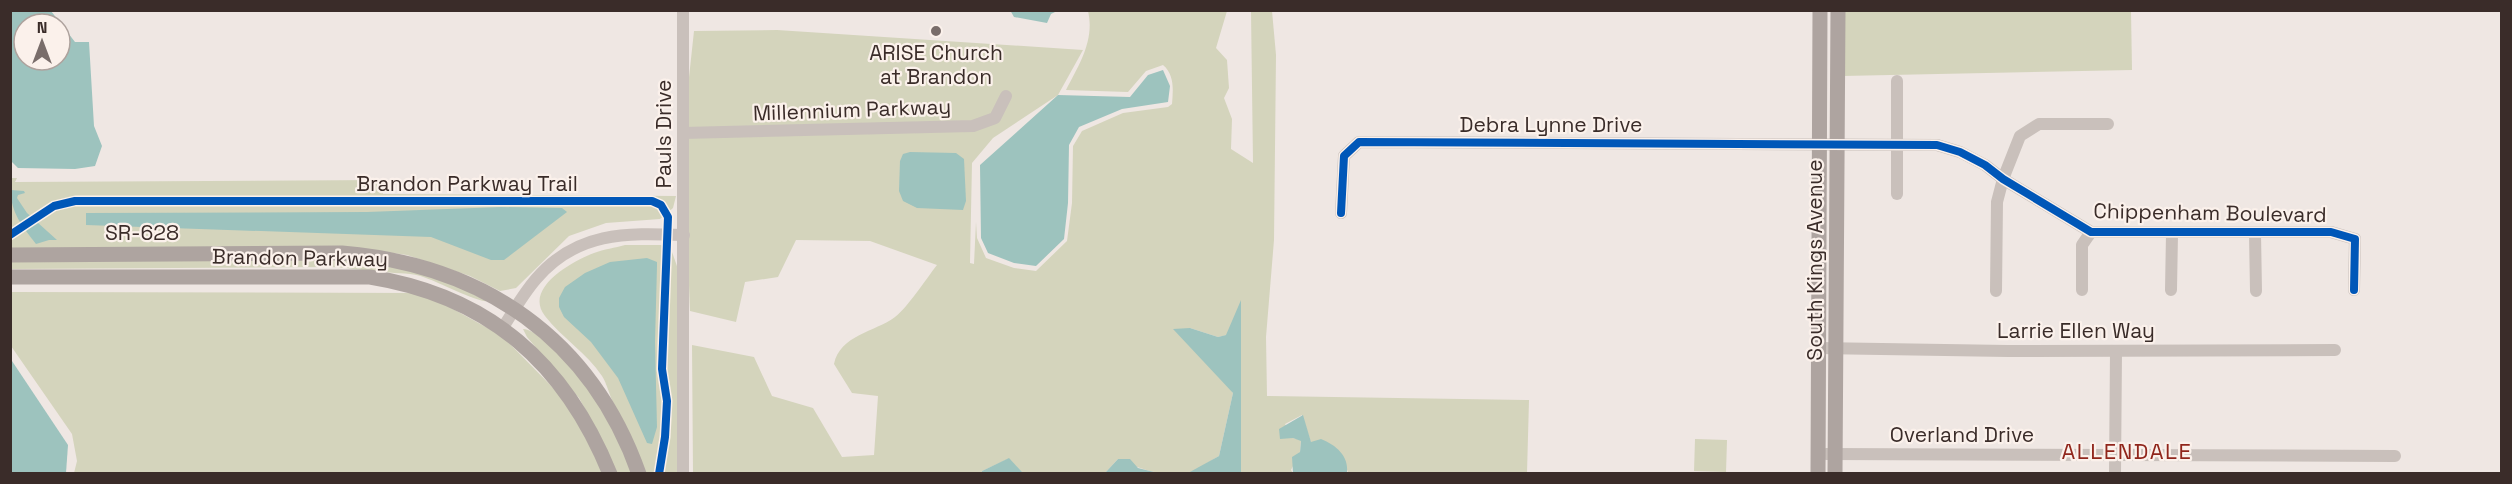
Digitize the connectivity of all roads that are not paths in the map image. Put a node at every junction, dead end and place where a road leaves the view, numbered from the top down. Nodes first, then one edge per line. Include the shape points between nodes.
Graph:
1 (683, 10) edge
2 (1820, 10) edge
3 (1838, 10) edge
4 (1897, 81) dead end
5 (1006, 96) dead end
6 (2108, 124) dead end
7 (683, 133) junction
8 (1820, 145) junction
9 (1836, 145) junction
10 (1898, 146) junction
11 (2003, 179) junction
12 (1897, 194) dead end
13 (1341, 213) dead end
14 (2091, 232) junction
15 (2255, 233) junction
16 (2172, 234) junction
17 (684, 235) junction
18 (10, 255) edge
19 (10, 277) edge
20 (2082, 290) dead end
21 (2171, 290) dead end
22 (2354, 290) dead end
23 (1996, 291) dead end
24 (2256, 291) dead end
25 (515, 309) junction
26 (502, 328) junction
27 (1818, 348) junction
28 (1835, 348) junction
29 (2334, 350) dead end
30 (2116, 351) junction
31 (1818, 454) junction
32 (1835, 454) junction
33 (2115, 456) junction
34 (2395, 456) dead end
35 (610, 474) edge
36 (639, 474) edge
37 (683, 474) edge
38 (1818, 474) edge
39 (1836, 474) edge
40 (2115, 474) edge

1 - 7 street, Pauls Drive
2 - 8 main road, South Kings Avenue
3 - 9 main road, South Kings Avenue
4 - 10 street
5 - 7 street, Millennium Parkway via 995,118 973,126
6 - 11 street via 2039,124 2020,136
7 - 17 street, Pauls Drive
8 - 9 street, Chippenham Boulevard
8 - 13 street, Debra Lynne Drive via 1359,142 1344,156
8 - 27 main road, South Kings Avenue
9 - 10 street, Chippenham Boulevard
9 - 28 main road, South Kings Avenue
10 - 11 street, Chippenham Boulevard via 1937,145 1960,152
10 - 12 street
11 - 14 street, Chippenham Boulevard
11 - 23 street via 1997,202
14 - 16 street, Chippenham Boulevard
14 - 20 street via 2082,245
15 - 16 street, Chippenham Boulevard
15 - 22 street, Chippenham Boulevard via 2331,232 2355,239
15 - 24 street
16 - 21 street
17 - 25 street via 615,235 576,247 536,279
17 - 37 street, Pauls Drive
18 - 25 main road, SR-628 via 375,256 447,274
19 - 26 main road, Brandon Parkway via 370,277 434,292
25 - 26 street
25 - 36 main road via 559,345 598,392 620,429
26 - 35 main road, Brandon Parkway via 539,360 574,403
27 - 28 street, Larrie Ellen Way
27 - 31 main road, South Kings Avenue
28 - 30 street, Larrie Ellen Way
28 - 32 main road, South Kings Avenue
29 - 30 street, Larrie Ellen Way
30 - 33 street
31 - 32 street, Overland Drive
31 - 38 main road, South Kings Avenue
32 - 33 street, Overland Drive
32 - 39 main road, South Kings Avenue
33 - 34 street, Overland Drive
33 - 40 street

